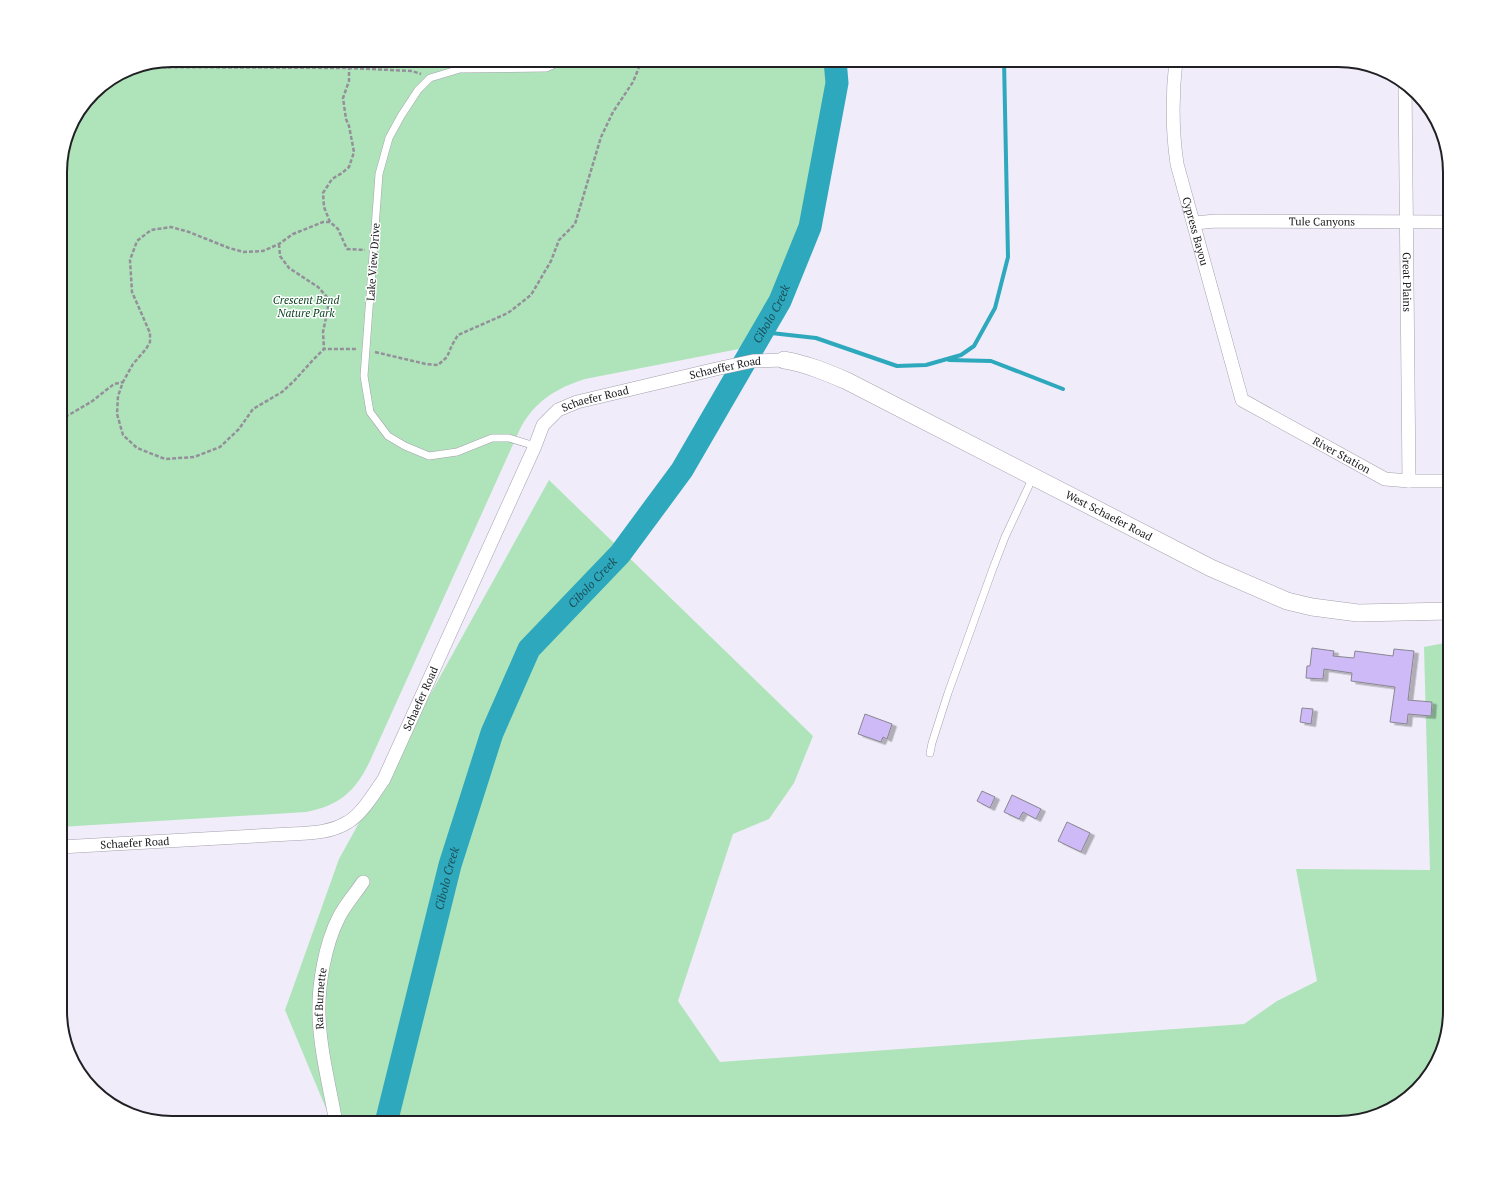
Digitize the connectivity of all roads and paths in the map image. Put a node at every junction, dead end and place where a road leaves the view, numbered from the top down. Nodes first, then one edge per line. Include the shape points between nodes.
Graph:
1 (164, 67) edge
2 (548, 67) edge
3 (639, 67) edge
4 (1175, 67) edge
5 (348, 68) junction
6 (430, 78) junction
7 (1405, 92) edge
8 (330, 222) junction
9 (1407, 222) junction
10 (1443, 222) edge
11 (1194, 223) junction
12 (279, 244) junction
13 (374, 251) junction
14 (324, 349) junction
15 (366, 350) junction
16 (784, 360) joint
17 (667, 381) joint
18 (123, 382) junction
19 (1242, 400) joint
20 (67, 416) edge
21 (535, 446) junction
22 (1033, 477) junction
23 (1409, 481) junction
24 (1443, 481) edge
25 (1443, 612) edge
26 (930, 753) dead end
27 (67, 847) edge
28 (363, 882) dead end
29 (335, 1116) edge

1 - 5 path
2 - 6 lane via 460,69
3 - 15 path via 601,137 575,224 559,240 551,261 531,295 508,313 458,335 447,357 438,364 426,364
4 - 11 street, Cypress Bayou via 1174,142 1177,164
5 - 6 path via 412,71
5 - 8 path via 349,81 343,98 354,152 349,166 332,179 323,193 324,208
6 - 13 lane, Lake View Drive via 418,90 389,138 379,174
7 - 9 street, Great Plains
8 - 12 path via 323,222 293,234
8 - 13 path via 338,229 348,248
9 - 10 street, Tule Canyons
9 - 11 street, Tule Canyons
9 - 23 street, Great Plains
11 - 19 street, Cypress Bayou
12 - 14 path via 280,256 289,268 318,287 327,297
12 - 18 path via 263,251 244,252 171,227 151,230 137,241 130,260 132,292 150,333 150,342
13 - 15 lane, Lake View Drive
14 - 15 path
14 - 18 path via 282,392 253,409 239,429 220,446 194,457 165,458 137,448 123,435 118,414 118,396
15 - 21 lane, Lake View Drive via 364,376 370,412 388,436 405,446 429,456 457,452 492,438 509,438
16 - 17 street, Schaeffer Road via 753,361
16 - 22 street, West Schaefer Road via 824,371
17 - 21 street, Schaefer Road via 577,402 558,410 543,425
18 - 20 path via 114,384
19 - 23 street, River Station via 1385,479
21 - 27 street, Schaefer Road via 384,779 363,808 349,822 324,831 290,834
22 - 25 street, West Schaefer Road via 1211,568 1287,601 1358,613
22 - 26 lane via 1005,537 948,693
23 - 24 street, River Station
28 - 29 street, Raf Burnette via 339,917 328,943 322,976 318,1014

